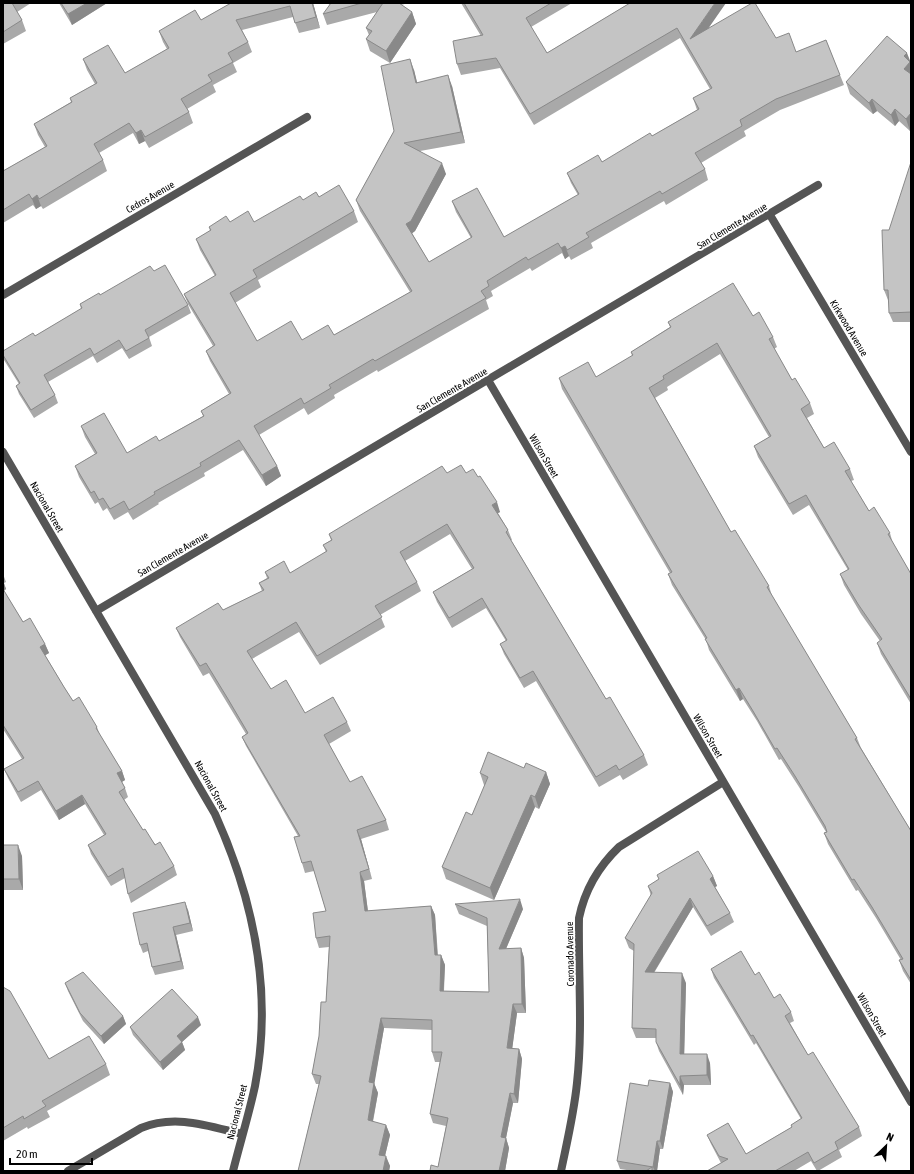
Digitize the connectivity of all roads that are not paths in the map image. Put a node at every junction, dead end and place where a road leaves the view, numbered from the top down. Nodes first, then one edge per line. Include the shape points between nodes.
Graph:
1 (307, 117) dead end
2 (818, 185) dead end
3 (770, 215) junction
4 (3, 295) edge
5 (488, 380) junction
6 (3, 452) edge
7 (911, 452) edge
8 (96, 611) junction
9 (724, 782) junction
10 (911, 1102) edge
11 (242, 1134) junction
12 (68, 1171) edge
13 (233, 1171) edge
14 (561, 1171) edge

1 - 4 street, Cedros Avenue
2 - 3 street, San Clemente Avenue
3 - 5 street, San Clemente Avenue
3 - 7 street, Kirkwood Avenue
5 - 8 street, San Clemente Avenue
5 - 9 street, Wilson Street
6 - 8 street, Nacional Street
8 - 11 street, Nacional Street via 215,814 244,886 259,955 262,1006 256,1079
9 - 10 street, Wilson Street
9 - 14 street, Coronado Avenue via 619,847 589,885 582,901 579,918 580,1034 577,1082
11 - 12 street via 178,1121 153,1123
11 - 13 street, Nacional Street

